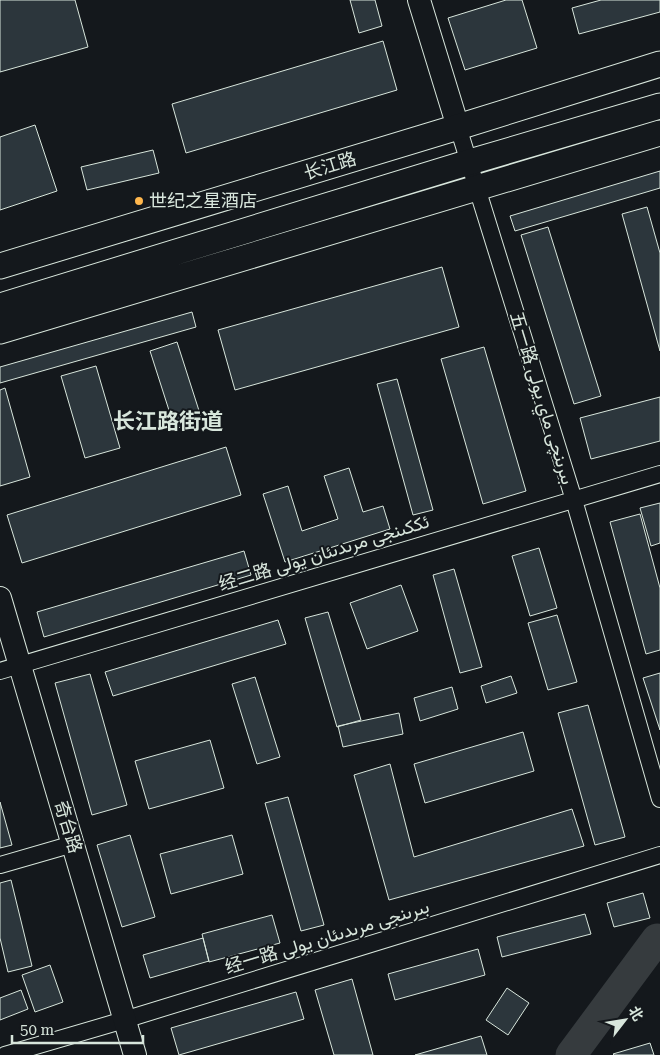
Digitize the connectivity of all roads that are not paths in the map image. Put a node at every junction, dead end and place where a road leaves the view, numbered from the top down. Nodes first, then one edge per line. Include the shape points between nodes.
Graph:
1 (419, 0) edge
2 (660, 64) edge
3 (660, 106) edge
4 (458, 127) junction
5 (660, 133) edge
6 (470, 162) junction
7 (478, 187) junction
8 (0, 266) edge
9 (0, 306) edge
10 (0, 331) edge
11 (660, 474) edge
12 (574, 500) junction
13 (0, 598) edge
14 (10, 668) edge
15 (660, 798) edge
16 (73, 844) junction
17 (660, 855) edge
18 (0, 866) edge
19 (124, 1020) junction
20 (5, 1055) edge
21 (135, 1055) edge

1 - 4 street, 五一路 بىرىنچى ماي يولى
2 - 4 main road, 长江路
3 - 6 main road
4 - 6 street, 五一路 بىرىنچى ماي يولى
4 - 8 main road, 长江路
5 - 7 main road
6 - 7 street, 五一路 بىرىنچى ماي يولى
6 - 9 main road
7 - 10 main road
7 - 12 street, 五一路 بىرىنچى ماي يولى
11 - 12 street, 经二路 ئككىنجى مرىدىئان يولى
12 - 14 street, 经二路 ئككىنجى مرىدىئان يولى
12 - 15 street, 五一路 بىرىنچى ماي يولى
13 - 14 street, 奇台路
14 - 16 street, 奇台路
16 - 18 street
16 - 19 street, 奇台路
17 - 19 street, 经一路 بىرىنجى مرىدىئان يولى
19 - 20 street, 经一路 بىرىنجى مرىدىئان يولى
19 - 21 street, 奇台路

